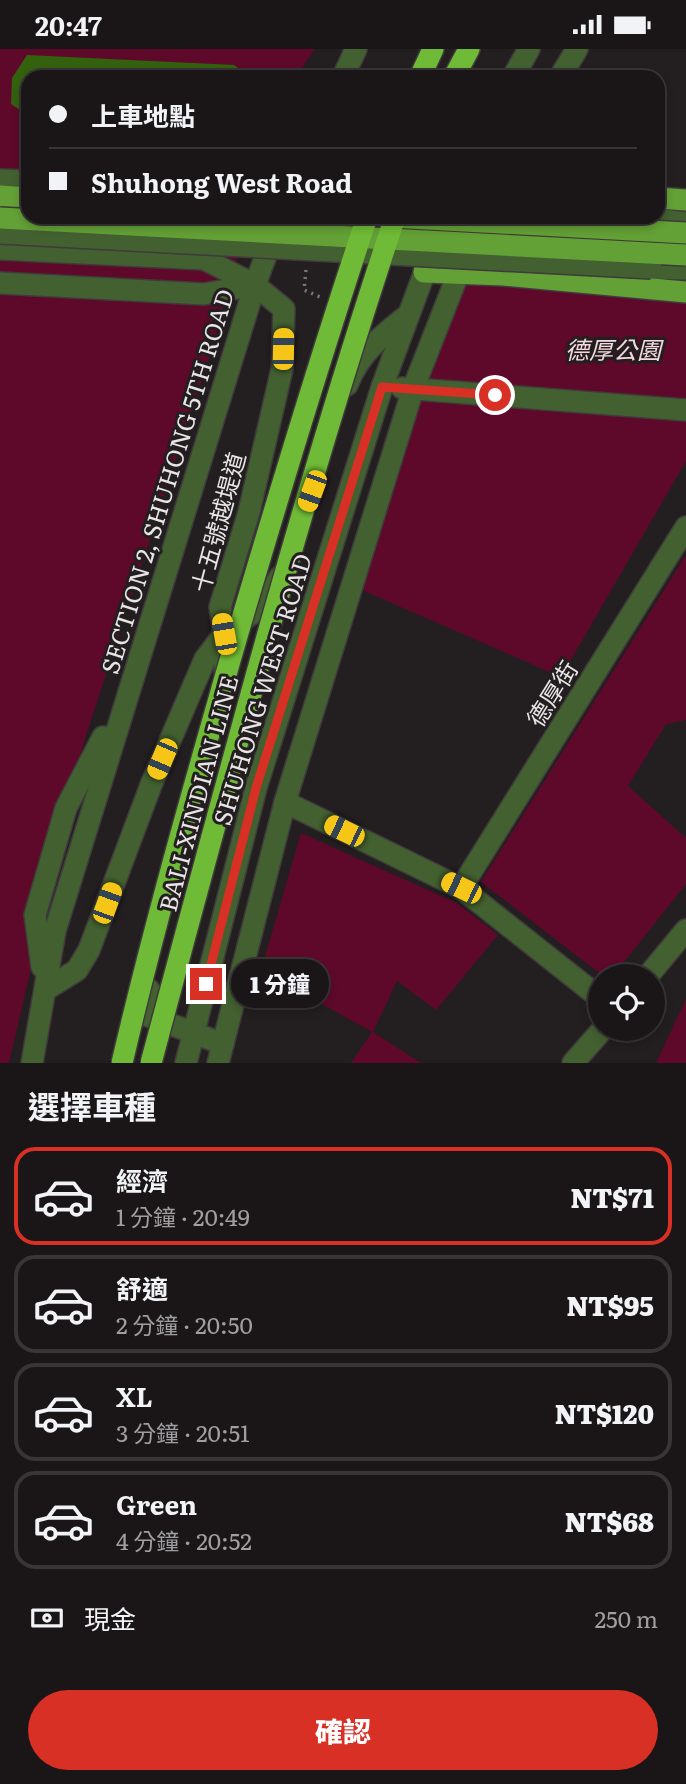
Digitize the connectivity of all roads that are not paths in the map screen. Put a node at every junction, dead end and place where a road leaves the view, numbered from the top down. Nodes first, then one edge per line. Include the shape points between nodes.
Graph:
1 (356, 49) edge
2 (433, 49) edge
3 (469, 49) edge
4 (529, 49) edge
5 (577, 49) edge
6 (346, 70) edge
7 (423, 70) edge
8 (458, 70) edge
9 (517, 70) edge
10 (564, 70) edge
11 (0, 180) edge
12 (21, 181) edge
13 (0, 196) edge
14 (21, 198) edge
15 (665, 198) edge
16 (686, 200) edge
17 (0, 218) edge
18 (21, 219) edge
19 (665, 220) edge
20 (686, 222) edge
21 (111, 224) edge
22 (277, 224) edge
23 (365, 224) edge
24 (391, 224) edge
25 (443, 224) edge
26 (481, 224) edge
27 (521, 224) edge
28 (0, 233) edge
29 (686, 233) edge
30 (0, 249) edge
31 (686, 255) edge
32 (686, 269) edge
33 (424, 272) junction
34 (457, 273) junction
35 (0, 283) edge
36 (255, 285) junction
37 (686, 292) edge
38 (408, 315) junction
39 (382, 387) junction
40 (413, 389) junction
41 (686, 410) edge
42 (686, 527) edge
43 (224, 634) junction
44 (285, 802) junction
45 (461, 888) junction
46 (686, 930) edge
47 (658, 964) edge
48 (588, 988) edge
49 (45, 990) junction
50 (193, 1033) junction
51 (592, 1041) edge
52 (220, 1053) edge
53 (32, 1063) edge
54 (122, 1063) edge
55 (151, 1063) edge
56 (186, 1063) edge
57 (573, 1063) edge

1 - 6 street
2 - 7 highway
3 - 8 highway
4 - 9 street
5 - 10 street
11 - 12 street
13 - 14 main road
15 - 16 main road
17 - 18 main road, bridge
19 - 20 street
21 - 31 main road, bridge
22 - 36 street, SECTION 2, SHUHONG 5TH ROAD
23 - 54 highway, BALI-XINDIAN LINE, bridge via 313,380 210,728
24 - 55 highway, BALI-XINDIAN LINE, bridge via 231,765
25 - 33 street, SHUHONG WEST ROAD
26 - 34 street
27 - 29 main road, bridge
28 - 32 street, bridge
30 - 36 street via 204,259
33 - 34 main road
33 - 38 street, SHUHONG WEST ROAD
34 - 37 main road
34 - 40 street
35 - 36 street via 204,294
36 - 43 street, 十五號越堤道 via 284,309 282,369 249,512 220,607
36 - 49 street, SECTION 2, SHUHONG 5TH ROAD via 55,931
38 - 39 street, SHUHONG WEST ROAD
38 - 43 street via 376,340 350,376 277,583 263,605
39 - 40 street
39 - 50 street, SHUHONG WEST ROAD via 256,788
40 - 41 street
40 - 44 street
42 - 45 street, 德厚街
43 - 49 street via 194,684 89,950 77,970
43 - 50 street via 225,683 143,1014
44 - 45 street
44 - 52 street
45 - 48 street
46 - 47 street
49 - 53 street, SECTION 2, SHUHONG 5TH ROAD
50 - 52 street
50 - 56 street, SHUHONG WEST ROAD
51 - 57 street

